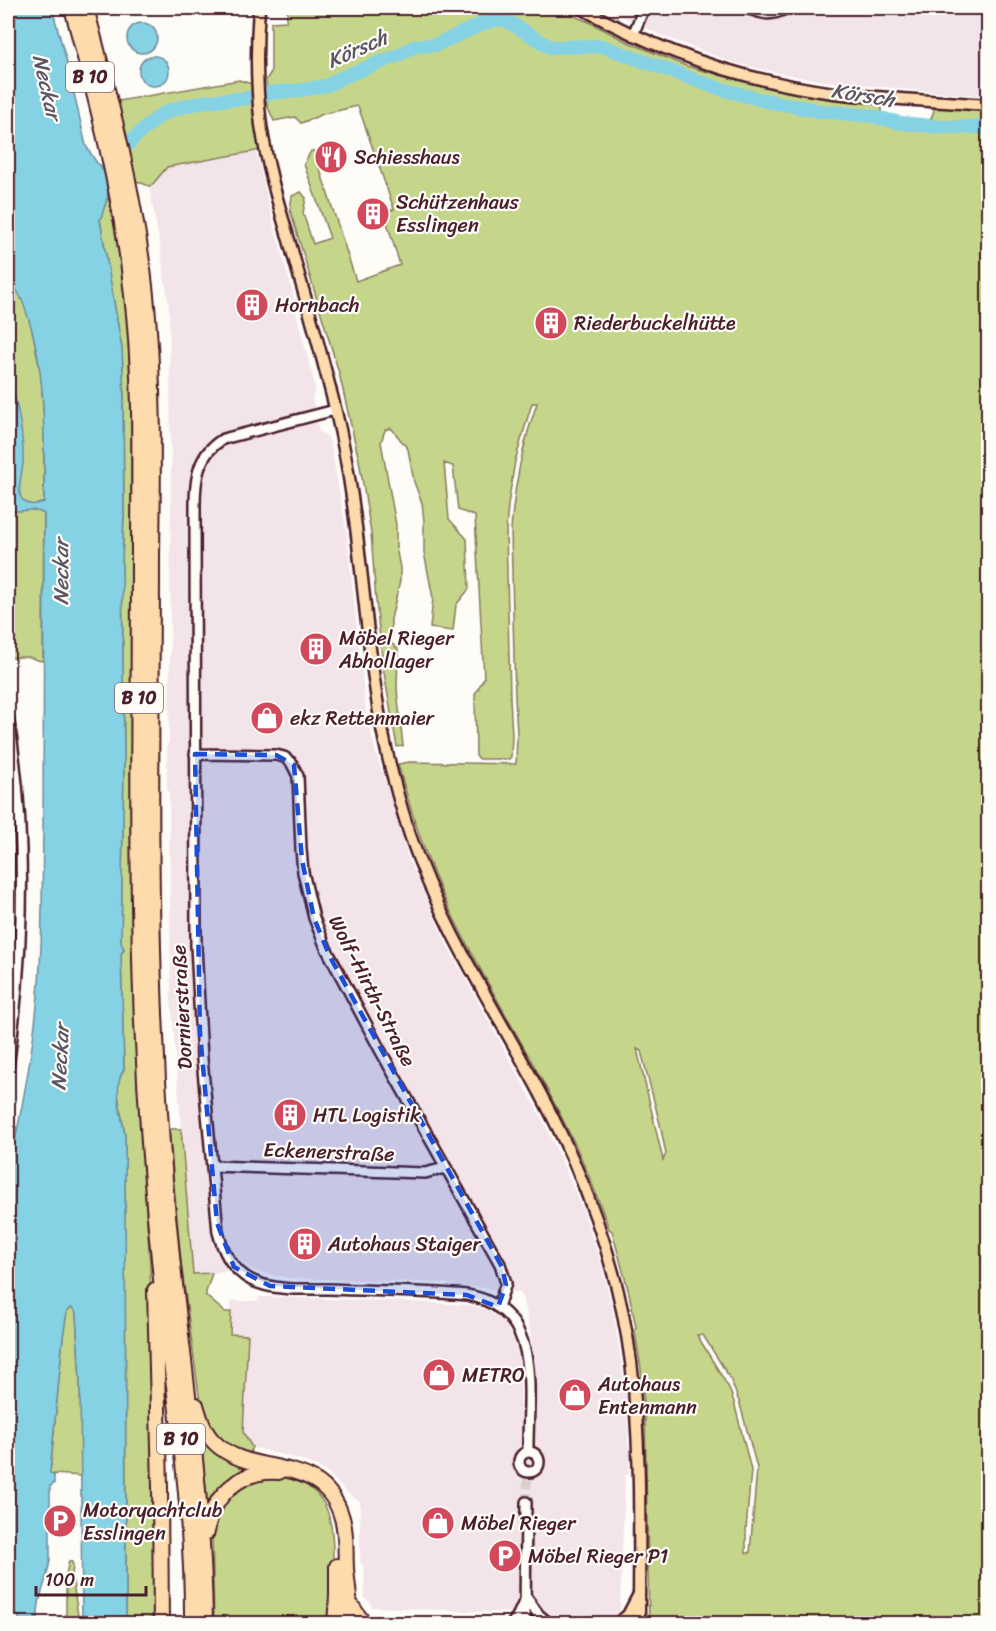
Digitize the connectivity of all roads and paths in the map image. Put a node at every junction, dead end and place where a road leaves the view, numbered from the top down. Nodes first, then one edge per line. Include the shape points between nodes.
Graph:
1 (72, 8) edge
2 (86, 8) edge
3 (259, 8) edge
4 (581, 8) edge
5 (644, 8) edge
6 (746, 8) edge
7 (787, 8) edge
8 (633, 35) junction
9 (988, 105) edge
10 (335, 410) junction
11 (8, 716) edge
12 (195, 754) junction
13 (8, 1068) edge
14 (212, 1166) junction
15 (445, 1168) junction
16 (159, 1256) junction
17 (498, 1307) junction
18 (186, 1375) junction
19 (528, 1452) dead end
20 (526, 1502) tunnel mouth
21 (204, 1560) junction
22 (639, 1593) junction
23 (526, 1597) junction
24 (348, 1599) junction
25 (161, 1623) edge
26 (192, 1623) edge
27 (205, 1623) edge
28 (335, 1623) edge
29 (349, 1623) edge
30 (366, 1623) edge
31 (512, 1623) edge
32 (525, 1623) edge
33 (550, 1623) edge
34 (617, 1623) edge
35 (639, 1623) edge

1 - 16 highway, B 10 via 116,189 131,287 138,380 140,948 144,1080
2 - 18 highway, B 10 via 126,173 141,256 150,345 154,1009 167,1206
3 - 10 main road via 257,80 265,149
4 - 8 main road
5 - 8 street
6 - 7 street via 761,14
8 - 9 main road via 713,66 784,84 844,94
10 - 12 street, Dornierstraße via 224,439 198,467
10 - 22 main road via 354,505 380,714 408,829 451,932 573,1160 613,1272 634,1391 639,1466
11 - 13 street via 21,866 19,966
12 - 14 street, Dornierstraße via 196,969
12 - 15 street, Wolf-Hirth-Straße via 276,755 294,765 303,872 322,940
14 - 15 street, Eckenerstraße via 425,1173
14 - 17 street, Dornierstraße via 220,1239 234,1267 252,1281 276,1287 467,1294
15 - 17 street, Wolf-Hirth-Straße via 502,1267 506,1285
16 - 25 highway via 155,1303
16 - 26 highway, B 10 via 185,1482
17 - 19 street, Dornierstraße via 513,1321 526,1349
18 - 21 highway, B 10
18 - 24 highway via 201,1422 219,1446 243,1459 307,1476 330,1494 345,1528
20 - 23 street
21 - 27 highway, B 10
21 - 28 highway via 210,1518 218,1500 230,1488 257,1473 275,1472 300,1478 318,1492 334,1517
22 - 34 main road via 628,1615
22 - 35 main road
23 - 31 street
23 - 32 street
23 - 33 street via 539,1616
24 - 29 highway
24 - 30 highway

